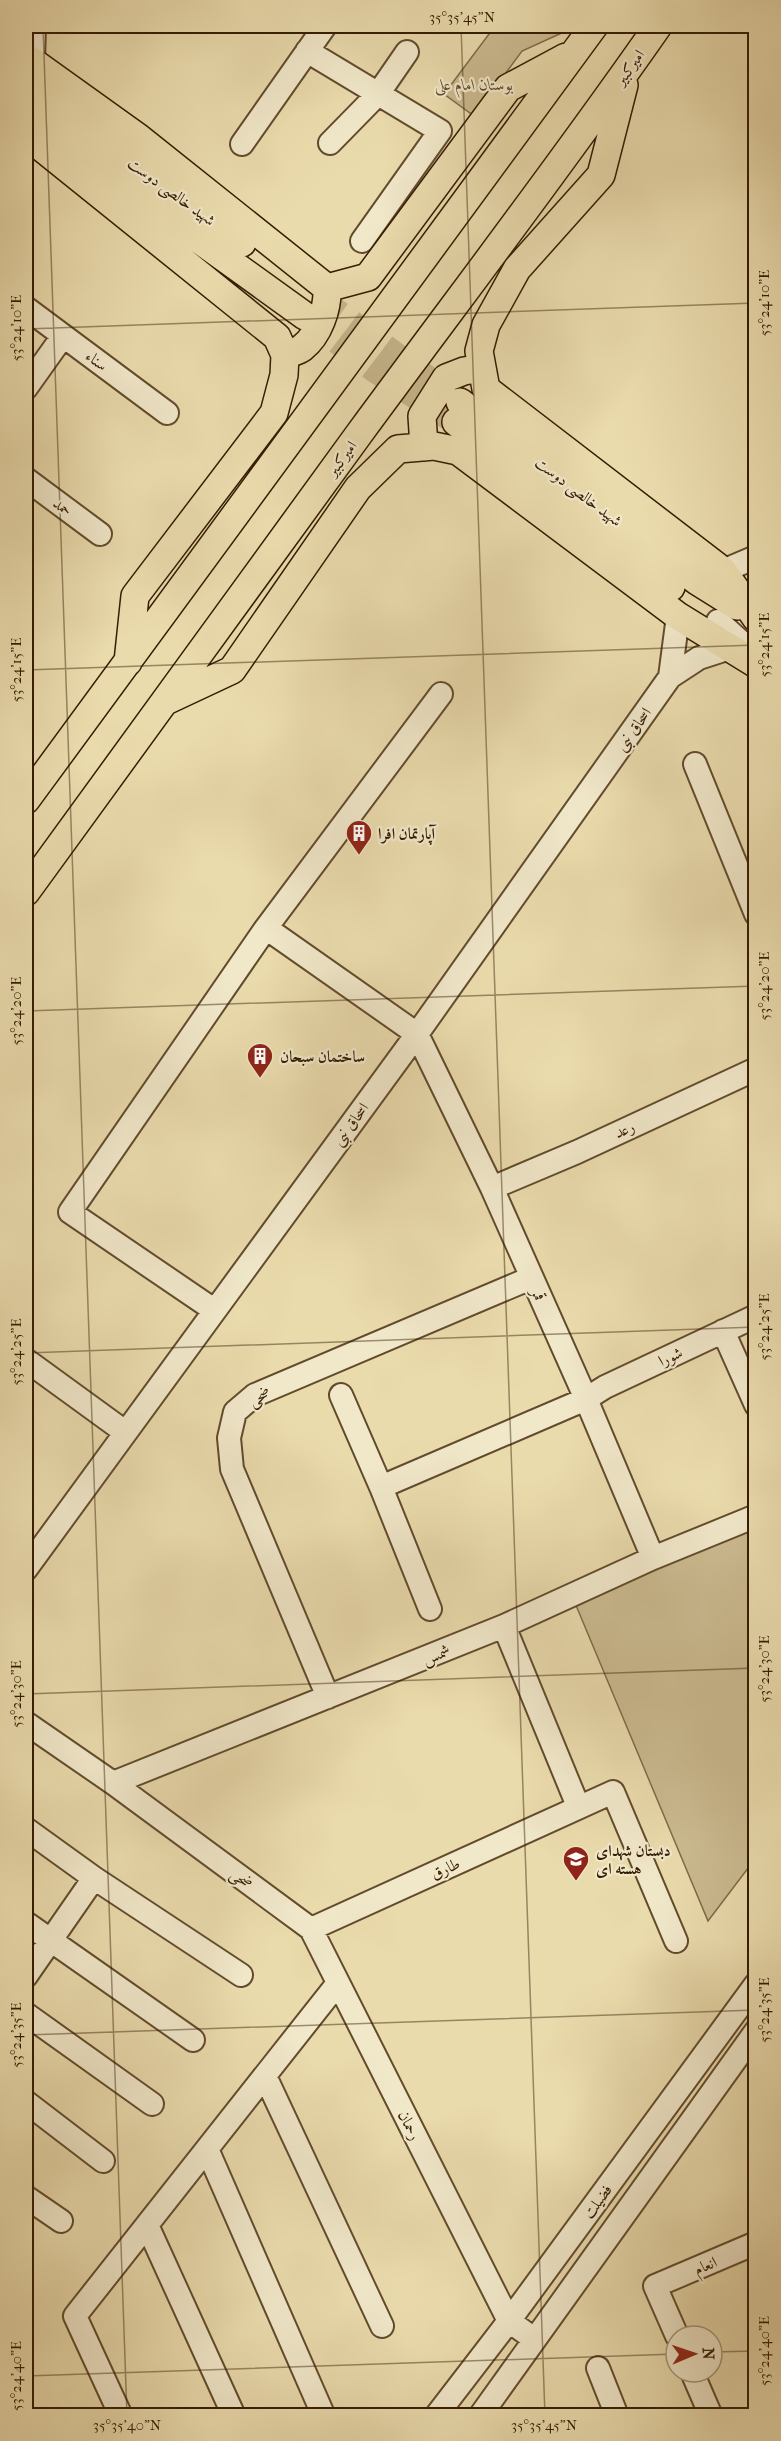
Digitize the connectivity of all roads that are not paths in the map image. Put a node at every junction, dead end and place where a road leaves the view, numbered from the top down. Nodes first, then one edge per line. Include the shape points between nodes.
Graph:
1 (34, 26) edge
2 (325, 26) edge
3 (594, 26) edge
4 (658, 26) edge
5 (307, 51) junction
6 (407, 52) dead end
7 (573, 53) junction
8 (28, 68) edge
9 (628, 69) junction
10 (378, 94) junction
11 (26, 115) edge
12 (26, 135) edge
13 (330, 143) dead end
14 (242, 144) dead end
15 (362, 241) dead end
16 (317, 301) junction
17 (26, 308) edge
18 (63, 336) junction
19 (285, 355) junction
20 (482, 368) junction
21 (26, 388) edge
22 (455, 410) tunnel mouth
23 (168, 413) dead end
24 (424, 447) junction
25 (26, 479) edge
26 (100, 534) dead end
27 (756, 557) edge
28 (723, 571) junction
29 (685, 597) junction
30 (741, 616) edge
31 (730, 648) junction
32 (756, 655) edge
33 (128, 662) junction
34 (756, 664) edge
35 (670, 676) junction
36 (441, 694) dead end
37 (167, 701) junction
38 (695, 764) dead end
39 (26, 801) edge
40 (26, 891) edge
41 (756, 914) edge
42 (266, 928) junction
43 (417, 1034) junction
44 (756, 1069) edge
45 (492, 1188) junction
46 (531, 1278) junction
47 (214, 1310) junction
48 (756, 1316) edge
49 (723, 1331) junction
50 (26, 1360) edge
51 (341, 1395) dead end
52 (586, 1399) junction
53 (756, 1405) edge
54 (125, 1432) junction
55 (381, 1487) junction
56 (756, 1516) edge
57 (653, 1558) junction
58 (26, 1569) edge
59 (430, 1609) dead end
60 (504, 1626) junction
61 (328, 1697) junction
62 (26, 1723) edge
63 (113, 1783) junction
64 (578, 1806) junction
65 (26, 1829) edge
66 (94, 1878) junction
67 (26, 1923) edge
68 (311, 1929) junction
69 (51, 1940) junction
70 (676, 1941) dead end
71 (241, 1975) dead end
72 (26, 1976) edge
73 (338, 1983) junction
74 (756, 1984) edge
75 (26, 2014) edge
76 (756, 2031) edge
77 (193, 2040) dead end
78 (265, 2076) junction
79 (26, 2102) edge
80 (152, 2104) dead end
81 (207, 2149) junction
82 (103, 2161) dead end
83 (26, 2197) edge
84 (61, 2221) dead end
85 (147, 2225) junction
86 (756, 2243) edge
87 (509, 2321) junction
88 (672, 2324) edge
89 (382, 2326) dead end
90 (534, 2339) junction
91 (598, 2368) dead end
92 (698, 2384) edge
93 (322, 2412) dead end
94 (121, 2415) edge
95 (234, 2415) edge
96 (436, 2415) edge
97 (480, 2415) edge
98 (617, 2415) edge
99 (711, 2415) edge

1 - 8 street
2 - 5 street
3 - 7 main road
4 - 9 main road, امیرکبیر
5 - 10 street
5 - 14 street
6 - 10 street
7 - 16 main road via 508,88 368,277
7 - 33 main road
8 - 16 main road, شهید خالصی دوست
9 - 20 main road via 601,175 518,269 486,325 478,351
9 - 37 main road, امیرکبیر
10 - 13 street
10 - 15 street via 440,131
11 - 16 main road, شهید خالصی دوست
12 - 19 main road via 277,337
16 - 19 main road via 328,300 318,327 302,348
17 - 18 street, سناء
18 - 21 street
18 - 23 street, سناء
19 - 33 main road via 274,413 135,597
20 - 24 main road via 446,378 422,416
20 - 28 main road via 486,389
22 - 29 main road, شهید خالصی دوست
24 - 29 main road via 458,451
24 - 37 main road via 398,449 358,488 232,670
25 - 26 street, حمد
27 - 28 street
28 - 30 main road
29 - 30 main road
29 - 31 main road
29 - 35 street
30 - 32 street
31 - 34 main road
31 - 35 street via 699,658
33 - 39 main road
35 - 43 street, اسحاق نبی
36 - 42 street
37 - 40 main road, امیرکبیر
38 - 41 street
42 - 43 street
42 - 47 street via 70,1212
43 - 45 street, قمر
43 - 47 street, اسحاق نبی
44 - 45 street, رعد
45 - 46 street, قمر
46 - 52 street, قمر
46 - 61 street, ضحی via 255,1395 235,1413 229,1438 232,1469
47 - 54 street, اسحاق نبی
48 - 49 street, شورا
49 - 52 street, شورا
49 - 53 street
50 - 54 street
51 - 55 street
52 - 55 street, شورا
52 - 57 street, قمر
54 - 58 street, اسحاق نبی
55 - 59 street
56 - 57 street, شمس
57 - 60 street, شمس
60 - 61 street, شمس
60 - 64 street
61 - 63 street, شمس
62 - 63 street, ضحی
63 - 68 street, ضحی
64 - 68 street, طارق
64 - 70 street, طارق via 613,1792
65 - 66 street
66 - 69 street
66 - 71 street
67 - 69 street
68 - 73 street, رحمان
69 - 72 street
69 - 77 street
73 - 78 street
73 - 87 street, رحمان
74 - 87 street, فضیلت
75 - 80 street
76 - 90 street, فضیلت
78 - 81 street
78 - 89 street
79 - 82 street
81 - 85 street
81 - 93 street
83 - 84 street
85 - 94 street via 75,2316
85 - 95 street
86 - 88 street, انعام via 655,2286
87 - 90 street
87 - 96 street, فضیلت
90 - 97 street, فضیلت
91 - 98 street
92 - 99 street

